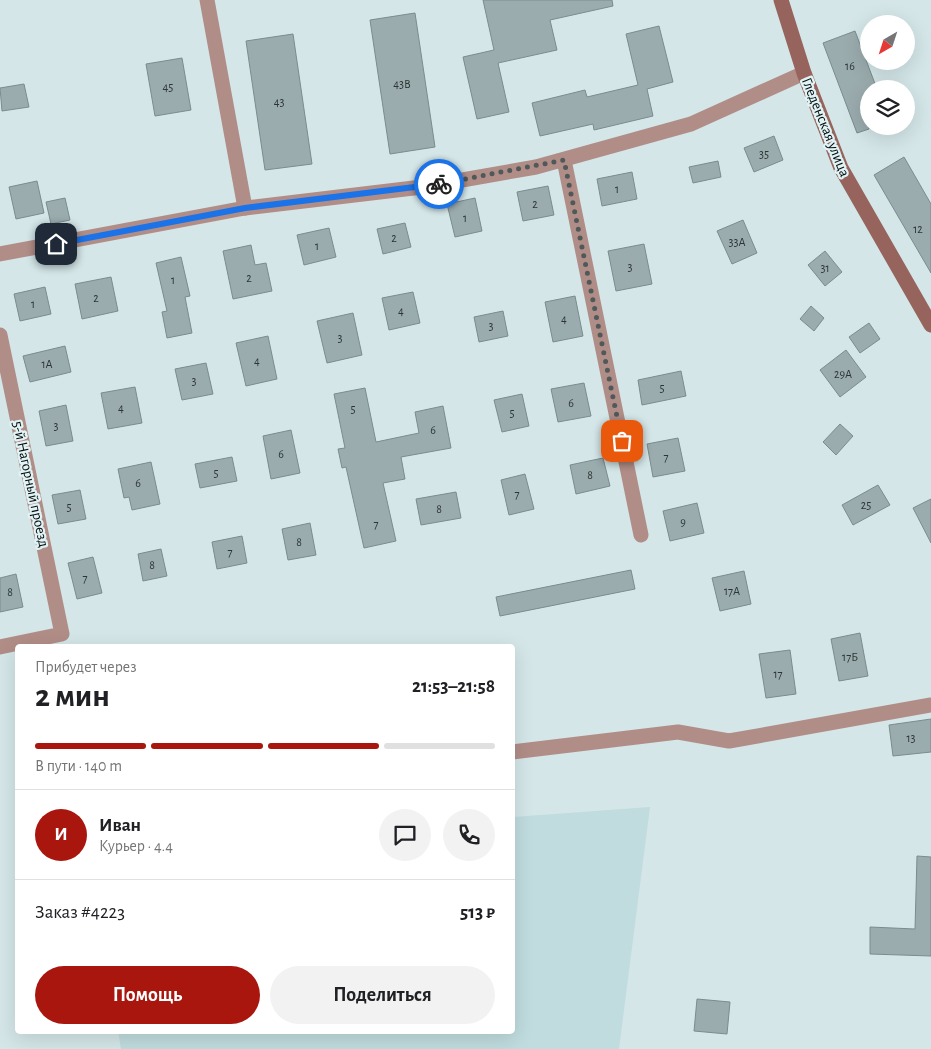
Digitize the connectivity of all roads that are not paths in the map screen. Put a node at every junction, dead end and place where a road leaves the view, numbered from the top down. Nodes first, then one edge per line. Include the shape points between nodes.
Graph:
1 (206, 0) edge
2 (782, 0) edge
3 (804, 73) junction
4 (564, 160) junction
5 (245, 208) junction
6 (0, 254) edge
7 (931, 325) edge
8 (0, 335) edge
9 (641, 535) dead end
10 (0, 647) edge
11 (931, 705) edge
12 (515, 752) edge

1 - 5 street
2 - 3 main road, Гледенская улица
3 - 4 street via 690,124
3 - 7 main road, Гледенская улица via 841,168
4 - 5 street via 422,187
4 - 9 street
5 - 6 street
8 - 10 street, 5-й Нагорный проезд via 62,634
11 - 12 street via 729,742 678,732

